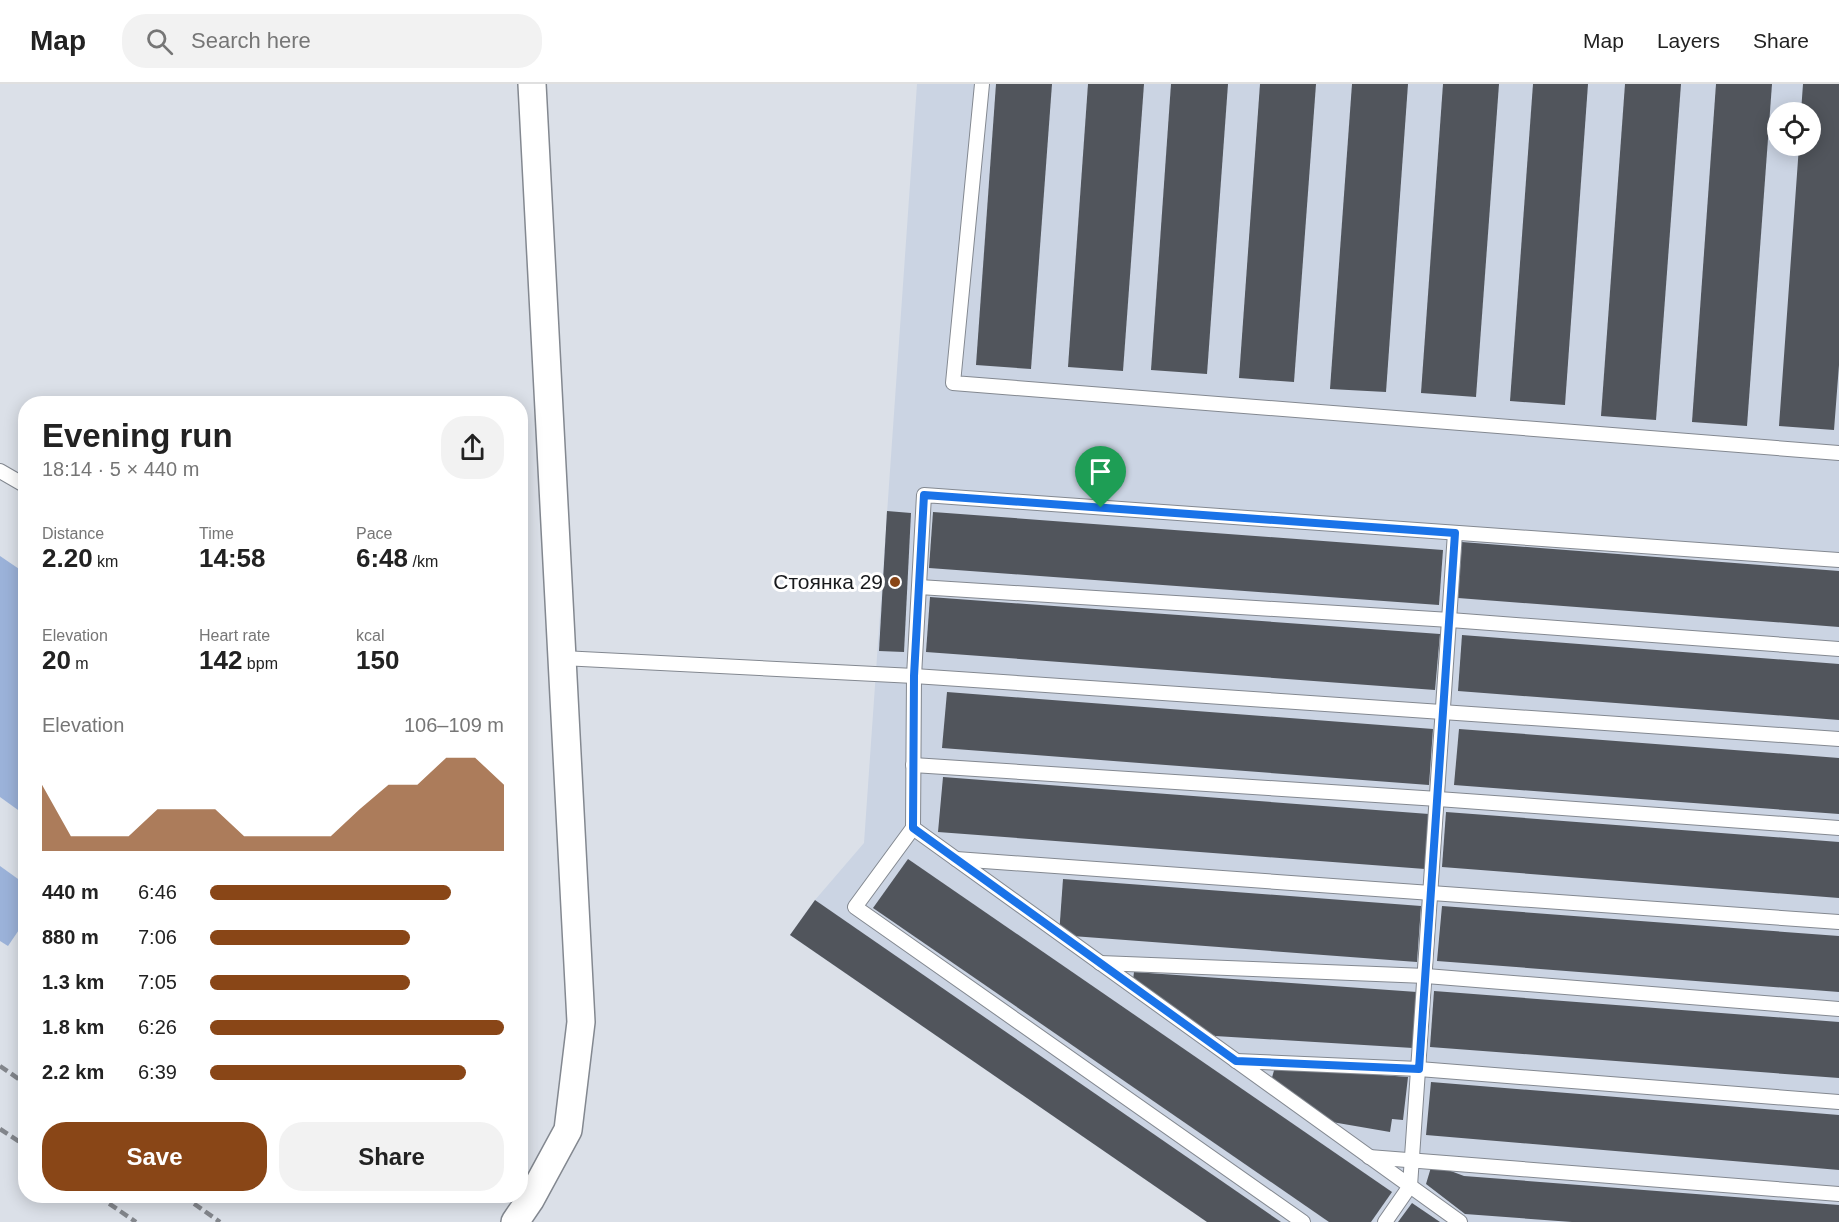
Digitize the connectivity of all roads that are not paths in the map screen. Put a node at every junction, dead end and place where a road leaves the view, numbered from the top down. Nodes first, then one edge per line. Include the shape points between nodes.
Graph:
1 (532, 84) edge
2 (982, 84) edge
3 (1839, 453) edge
4 (0, 471) edge
5 (18, 481) edge
6 (1455, 533) junction
7 (1839, 560) edge
8 (919, 587) junction
9 (1450, 620) junction
10 (1839, 649) edge
11 (562, 658) junction
12 (914, 676) junction
13 (1444, 712) junction
14 (1839, 739) edge
15 (913, 765) junction
16 (1438, 799) junction
17 (913, 828) junction
18 (1839, 828) edge
19 (956, 859) junction
20 (1431, 894) junction
21 (1839, 922) edge
22 (1100, 963) junction
23 (1426, 976) junction
24 (1839, 1009) edge
25 (1236, 1061) junction
26 (1419, 1069) junction
27 (1839, 1102) edge
28 (1369, 1156) junction
29 (1412, 1160) junction
30 (1410, 1186) junction
31 (528, 1192) edge
32 (1839, 1194) edge
33 (1303, 1222) edge
34 (1385, 1222) edge
35 (1460, 1222) edge

1 - 11 street
2 - 3 lane via 953,383
4 - 5 lane
6 - 7 lane
6 - 8 lane via 924,495
6 - 9 lane
8 - 9 lane
8 - 12 lane
9 - 10 lane
9 - 13 lane
11 - 12 lane
11 - 31 street via 581,1022 568,1130
12 - 13 lane
12 - 15 lane
13 - 14 lane
13 - 16 lane
15 - 16 lane
15 - 17 lane
16 - 18 lane
16 - 20 lane
17 - 19 lane
17 - 33 lane via 855,907
19 - 20 lane
19 - 22 lane
20 - 21 lane
20 - 23 lane
22 - 23 lane
22 - 25 lane
23 - 24 lane
23 - 26 lane
25 - 26 lane
25 - 28 lane
26 - 27 lane
26 - 29 lane
28 - 29 lane
28 - 30 lane
29 - 30 lane
29 - 32 lane
30 - 34 lane
30 - 35 lane

